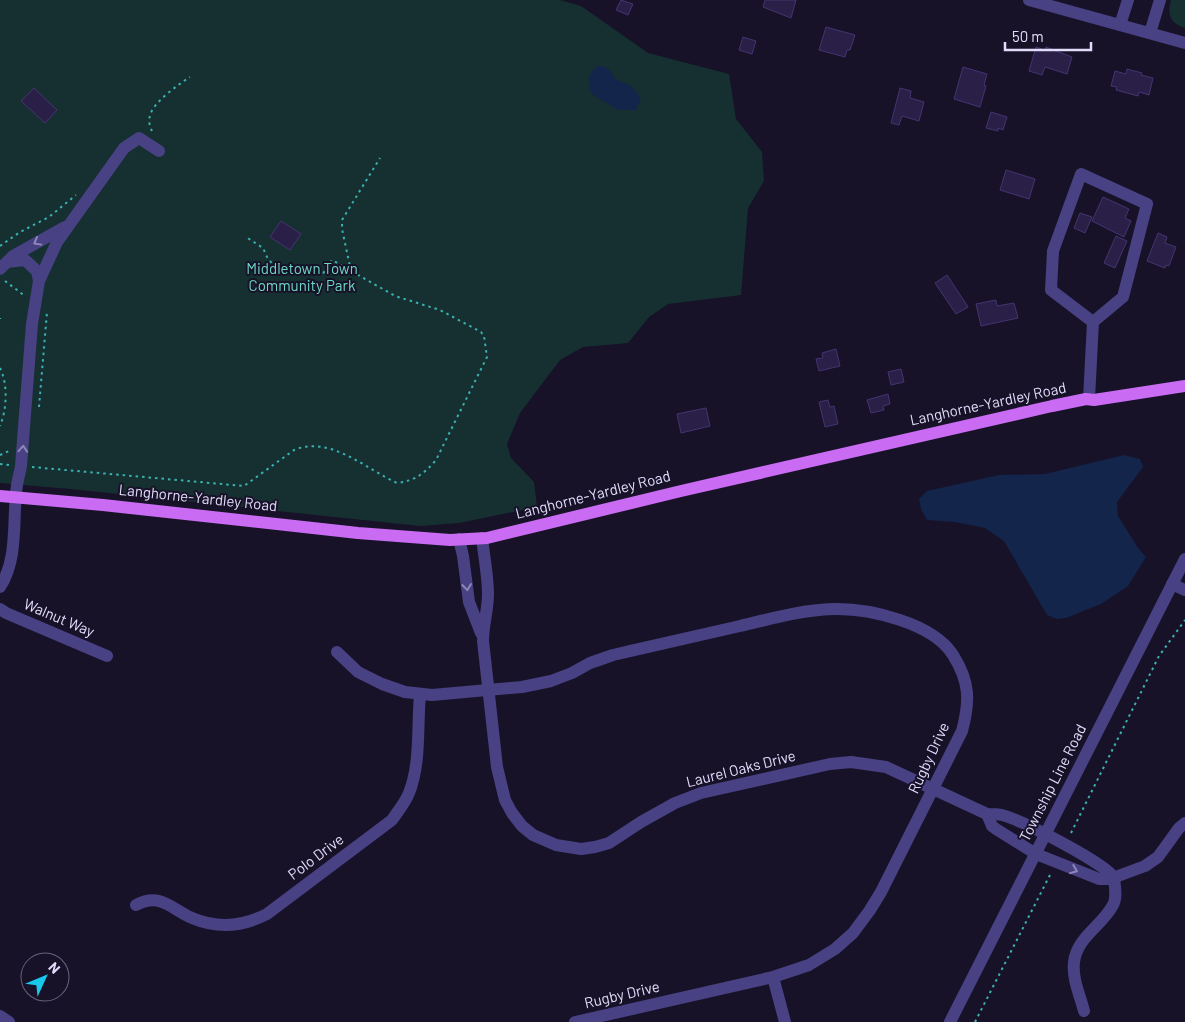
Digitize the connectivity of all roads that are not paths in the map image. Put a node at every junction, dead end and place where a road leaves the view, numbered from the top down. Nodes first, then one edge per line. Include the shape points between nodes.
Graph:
1 (1029, 0) edge
2 (1128, 0) edge
3 (1160, 0) edge
4 (1120, 25) junction
5 (1150, 33) junction
6 (1185, 43) edge
7 (159, 151) dead end
8 (70, 224) junction
9 (4, 265) edge
10 (39, 281) junction
11 (1093, 322) junction
12 (1185, 386) edge
13 (1166, 389) junction
14 (1185, 390) edge
15 (1089, 399) junction
16 (0, 496) edge
17 (16, 497) junction
18 (482, 538) junction
19 (459, 539) junction
20 (1185, 559) edge
21 (1172, 584) junction
22 (0, 587) edge
23 (1185, 590) edge
24 (0, 609) edge
25 (483, 641) junction
26 (337, 652) dead end
27 (107, 656) dead end
28 (489, 690) junction
29 (420, 695) junction
30 (933, 789) junction
31 (987, 814) junction
32 (1185, 823) edge
33 (1046, 834) junction
34 (1036, 854) junction
35 (1114, 878) junction
36 (136, 905) dead end
37 (772, 978) junction
38 (1084, 1011) dead end
39 (0, 1016) edge
40 (9, 1022) edge
41 (575, 1022) edge
42 (785, 1022) edge
43 (950, 1022) edge

1 - 4 street
2 - 4 street
3 - 5 street
4 - 5 street
5 - 6 street
7 - 8 street via 139,138 124,148
8 -> 9 street via 28,246
8 - 10 street via 57,242
9 - 10 street via 25,260 37,271
17 -> 10 street
11 - 11 street via 1123,297 1147,204 1081,174 1053,251 1051,290
11 - 15 street
12 - 13 main road, Langhorne-Yardley Road
13 - 14 main road
13 - 15 main road, Langhorne-Yardley Road
15 - 18 main road, Langhorne-Yardley Road
16 - 17 main road, Langhorne-Yardley Road
17 - 19 main road, Langhorne-Yardley Road via 358,533
17 - 22 street via 9,567
18 - 19 main road, Langhorne-Yardley Road
18 - 25 street, Laurel Oaks Drive via 488,591
19 -> 25 street, Laurel Oaks Drive via 469,602
20 - 21 street, Township Line Road
21 - 23 street
21 - 33 street, Township Line Road
24 - 27 street, Walnut Way
25 - 28 street, Laurel Oaks Drive
26 - 29 street, Rugby Drive via 372,680
28 - 29 street, Rugby Drive
28 - 30 street, Laurel Oaks Drive via 497,767 505,800 522,826 556,845 581,849 609,843 656,813 701,793 830,764 851,762 886,767
28 - 30 street, Rugby Drive via 551,682 613,655 803,612 834,609 874,614 926,630 949,649 962,670 968,698 967,712 962,731
29 - 36 street, Polo Drive via 416,763 409,792 392,820 267,914 254,921 219,926 192,918 167,902 144,901
30 - 31 street, Laurel Oaks Drive
30 - 37 street, Rugby Drive via 881,892 853,933 822,958
31 - 33 street, Laurel Oaks Drive via 1001,815
31 - 34 street, Laurel Oaks Drive via 992,826
32 - 35 street via 1158,857 1146,866
33 - 34 street, Township Line Road
33 - 35 street, Laurel Oaks Drive
34 -> 35 street, Laurel Oaks Drive via 1099,879
34 - 43 street, Township Line Road
35 - 38 street via 1113,906 1082,941 1074,960 1075,980
37 - 41 street, Rugby Drive
37 - 42 street
39 - 40 street

